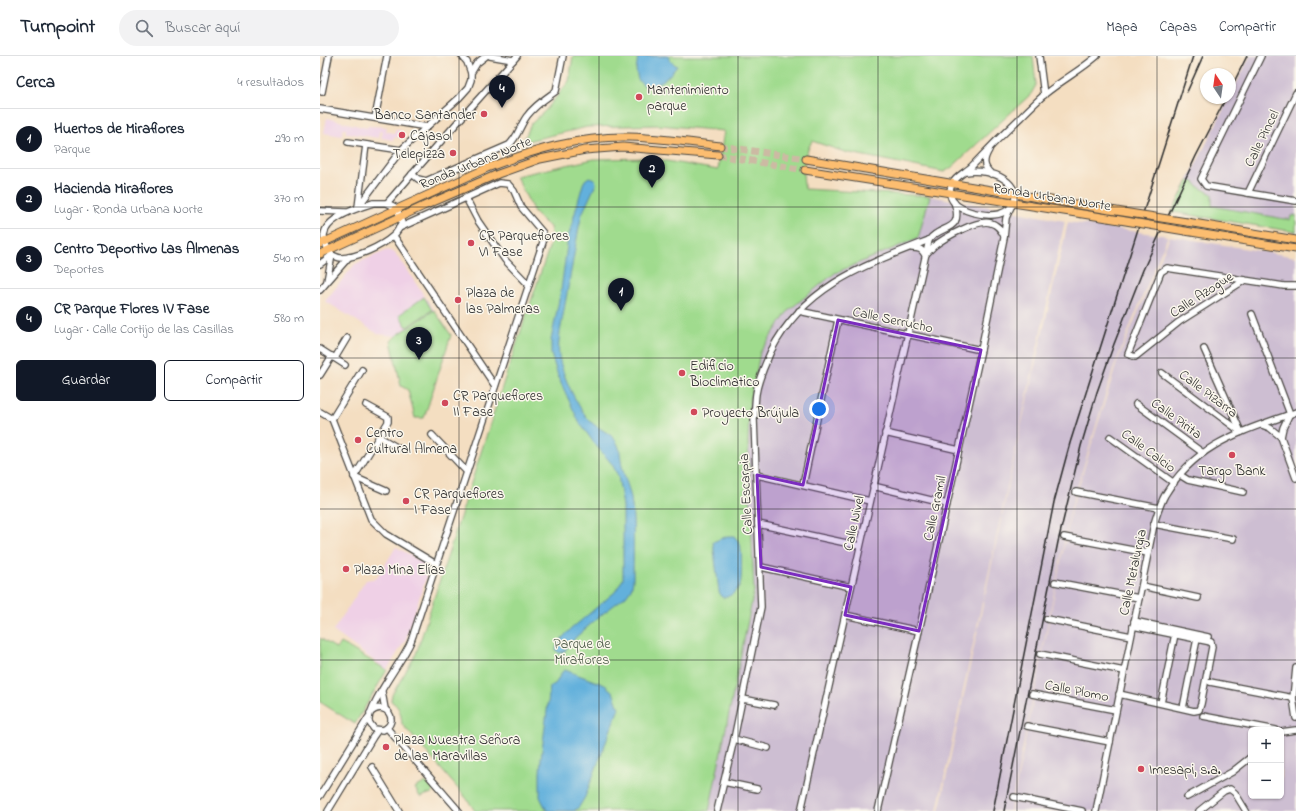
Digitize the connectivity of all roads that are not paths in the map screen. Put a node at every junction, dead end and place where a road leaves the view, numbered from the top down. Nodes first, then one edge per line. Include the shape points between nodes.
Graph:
1 (329, 56) edge
2 (387, 56) edge
3 (462, 56) edge
4 (486, 56) edge
5 (490, 56) edge
6 (563, 56) edge
7 (1039, 56) edge
8 (1096, 56) edge
9 (1261, 56) edge
10 (515, 58) edge
11 (471, 73) junction
12 (322, 92) dead end
13 (1296, 93) edge
14 (1044, 95) junction
15 (320, 109) edge
16 (375, 118) junction
17 (427, 126) junction
18 (348, 142) dead end
19 (366, 145) junction
20 (992, 145) junction
21 (720, 146) tunnel mouth
22 (401, 150) junction
23 (718, 156) tunnel mouth
24 (806, 159) tunnel mouth
25 (805, 170) tunnel mouth
26 (966, 172) junction
27 (412, 174) junction
28 (991, 174) junction
29 (952, 184) junction
30 (1248, 193) junction
31 (951, 194) junction
32 (1014, 194) junction
33 (466, 198) junction
34 (1296, 201) edge
35 (387, 202) junction
36 (954, 202) junction
37 (1012, 206) junction
38 (358, 207) junction
39 (397, 208) junction
40 (322, 212) edge
41 (348, 212) junction
42 (400, 217) junction
43 (329, 226) junction
44 (399, 228) junction
45 (322, 235) edge
46 (394, 236) junction
47 (1004, 238) junction
48 (929, 240) junction
49 (1296, 240) edge
50 (322, 243) edge
51 (910, 248) junction
52 (1296, 249) edge
53 (331, 252) junction
54 (320, 254) edge
55 (925, 255) junction
56 (349, 257) junction
57 (320, 264) edge
58 (330, 267) junction
59 (1245, 280) junction
60 (327, 281) junction
61 (529, 285) junction
62 (1296, 286) edge
63 (320, 290) edge
64 (799, 311) junction
65 (1252, 314) dead end
66 (838, 320) junction
67 (908, 335) junction
68 (347, 338) dead end
69 (320, 349) edge
70 (1204, 349) dead end
71 (981, 350) junction
72 (333, 357) junction
73 (345, 365) dead end
74 (362, 370) dead end
75 (1162, 373) dead end
76 (320, 375) edge
77 (495, 386) junction
78 (1136, 404) dead end
79 (366, 405) dead end
80 (320, 412) edge
81 (1292, 414) edge
82 (1280, 418) junction
83 (332, 419) junction
84 (1262, 424) junction
85 (1283, 428) junction
86 (1241, 432) junction
87 (885, 433) junction
88 (432, 435) dead end
89 (379, 437) junction
90 (1110, 437) dead end
91 (1281, 437) junction
92 (398, 448) dead end
93 (959, 450) junction
94 (1204, 453) junction
95 (467, 472) junction
96 (757, 475) junction
97 (1180, 475) junction
98 (354, 477) junction
99 (1296, 478) edge
100 (1174, 483) junction
101 (803, 485) junction
102 (873, 486) junction
103 (386, 492) dead end
104 (1076, 492) dead end
105 (1243, 492) dead end
106 (870, 501) junction
107 (947, 504) junction
108 (1160, 508) junction
109 (758, 524) junction
110 (1154, 524) junction
111 (1064, 537) dead end
112 (1234, 539) dead end
113 (860, 546) junction
114 (1148, 553) junction
115 (436, 564) junction
116 (761, 567) junction
117 (1055, 582) dead end
118 (1142, 586) junction
119 (851, 587) junction
120 (1139, 598) junction
121 (1198, 598) dead end
122 (845, 615) junction
123 (1047, 619) dead end
124 (1134, 624) junction
125 (919, 631) junction
126 (1175, 634) junction
127 (1131, 636) junction
128 (1208, 636) dead end
129 (1197, 639) junction
130 (1040, 654) dead end
131 (1296, 668) edge
132 (1124, 671) junction
133 (1210, 682) dead end
134 (382, 692) junction
135 (1032, 694) dead end
136 (1119, 694) junction
137 (743, 698) junction
138 (1293, 698) junction
139 (1161, 703) junction
140 (774, 705) dead end
141 (1183, 708) junction
142 (385, 709) junction
143 (1116, 710) junction
144 (1296, 714) edge
145 (370, 715) junction
146 (1203, 716) dead end
147 (1027, 726) dead end
148 (1259, 727) edge
149 (387, 728) junction
150 (378, 730) junction
151 (1296, 730) edge
152 (1284, 731) edge
153 (734, 739) junction
154 (1110, 742) junction
155 (768, 748) dead end
156 (1248, 759) edge
157 (372, 767) dead end
158 (724, 782) junction
159 (757, 789) dead end
160 (320, 796) edge
161 (1014, 797) dead end
162 (1187, 797) dead end
163 (328, 811) edge
164 (399, 811) edge
165 (459, 811) edge
166 (717, 811) edge
167 (801, 811) edge
168 (878, 811) edge
169 (1082, 811) edge
170 (1096, 811) edge
171 (1199, 811) edge
172 (1246, 811) edge

1 - 12 street
2 - 16 street
3 - 11 street
4 - 11 street via 477,63
5 - 10 street
6 - 27 street via 556,91 536,105 509,145 426,181
7 - 14 street
8 - 14 street
9 - 30 street via 1201,179 1206,186
10 - 27 street
11 - 17 street via 468,88
13 - 30 street, Calle Pincel
14 - 20 street
15 - 16 street
16 - 17 street
17 - 22 street
18 - 19 street
19 - 22 street
19 - 38 street
20 - 26 street
20 - 28 street via 984,161 986,169
21 - 39 main road, Ronda Urbana Norte via 629,137 561,144 514,157
22 - 38 street
23 - 42 main road, Ronda Urbana Norte via 623,147 585,150 540,159 498,174
24 - 29 main road, Ronda Urbana Norte
25 - 31 main road, Ronda Urbana Norte
26 - 28 street
26 - 29 street
27 - 35 street
28 - 32 street via 1005,179
29 - 31 street
29 - 32 main road, Ronda Urbana Norte
30 - 34 street
31 - 36 street
31 - 37 main road, Ronda Urbana Norte
32 - 37 street, Calle Gramil
32 - 49 main road, Ronda Urbana Norte, bridge
33 - 44 street
33 - 61 street via 478,221 505,260
33 - 61 street via 499,183 508,184 514,191 521,207 543,233 543,242
35 - 38 street
35 - 39 street
36 - 37 street via 960,209 979,214 997,215
36 - 48 street, Calle Escarpia via 958,216 956,221
37 - 47 street, Calle Gramil via 1006,218
37 - 52 main road, Ronda Urbana Norte, bridge via 1108,218
38 - 41 street
39 - 42 street
39 - 50 main road, Ronda Urbana Norte
40 - 41 street
40 - 43 street via 329,219
41 - 43 street
42 - 44 street via 402,223
42 - 53 main road, Ronda Urbana Norte
43 - 45 street
44 - 46 street
45 - 50 street
46 - 56 street via 366,252
46 - 77 street
47 - 55 street via 998,226 991,222 980,222 946,239
47 - 71 street, Calle Gramil
48 - 51 street, Calle Escarpia
48 - 55 street, Calle Nivel
50 - 53 street
51 - 55 street via 918,248
51 - 64 street, Calle Escarpia via 839,280 817,294
53 - 54 main road, Ronda Urbana Norte
53 - 56 street via 340,258
53 - 57 street
53 - 58 street
55 - 67 street, Calle Nivel
56 - 60 street
57 - 58 street via 326,263
58 - 60 street
59 - 59 street, Calle Azogue via 1179,322 1135,357 1128,354 1161,272 1167,268
59 - 62 street, Calle Azogue
60 - 63 street
61 - 77 street
64 - 66 street, Calle Serrucho
64 - 96 street, Calle Escarpia via 778,339 764,366 756,393 754,431
65 - 81 street
66 - 67 street, Calle Serrucho
66 - 101 street
67 - 71 street, Calle Serrucho
67 - 87 street, Calle Nivel
68 - 72 street
69 - 72 street
70 - 86 street
71 - 93 street, Calle Gramil
72 - 73 street
72 - 76 street
74 - 83 street
75 - 86 street, Calle Pizarra
77 - 95 street
78 - 94 street, Calle Pirita
79 - 89 street via 388,417 388,422
80 - 83 street
81 - 82 street, Calle Metalurgia
81 - 85 street
82 - 84 street, Calle Metalurgia
82 - 85 street
83 - 98 street
84 - 86 street, Calle Metalurgia
84 - 91 street
85 - 91 street
86 - 94 street, Calle Metalurgia via 1219,442
87 - 93 street
87 - 102 street, Calle Nivel
88 - 95 street
89 - 92 street
89 - 98 street
90 - 100 street, Calle Calcio
91 - 99 street
93 - 107 street, Calle Gramil
94 - 97 street, Calle Metalurgia
95 - 115 street
96 - 101 street
96 - 109 street, Calle Escarpia
97 - 100 street, Calle Metalurgia
97 - 105 street via 1188,480
98 - 103 street
98 - 115 street via 375,524 386,534
100 - 108 street, Calle Metalurgia
101 - 106 street
102 - 106 street, Calle Nivel
102 - 107 street
104 - 108 street
106 - 113 street, Calle Nivel
107 - 125 street, Calle Gramil
108 - 110 street, Calle Metalurgia
109 - 113 street
109 - 116 street, Calle Escarpia
110 - 112 street
110 - 114 street, Calle Metalurgia
111 - 114 street
113 - 119 street, Calle Nivel
114 - 118 street, Calle Metalurgia
115 - 134 street via 408,649
116 - 119 street
116 - 137 street, Calle Escarpia via 762,607
117 - 120 street
118 - 120 street, Calle Metalurgia
118 - 121 street
119 - 122 street, Calle Nivel
120 - 124 street, Calle Metalurgia
122 - 125 street
122 - 167 street, Calle Nivel
123 - 127 street
124 - 126 street
124 - 127 street, Calle Metalurgia
124 - 128 street
125 - 168 street, Calle Gramil
126 - 129 street
126 - 139 street
127 - 132 street, Calle Metalurgia
129 - 141 street
129 - 141 street via 1212,644 1201,704 1198,711
130 - 132 street
131 - 138 street
132 - 136 street, Calle Metalurgia
133 - 138 street
134 - 142 street
134 - 145 street via 375,701
135 - 143 street, Calle Plomo
136 - 139 street
136 - 143 street, Calle Metalurgia
137 - 140 street
137 - 153 street, Calle Escarpia
138 - 144 street
139 - 141 street
142 - 145 street via 377,708
142 - 149 street via 391,719
143 - 154 street, Calle Metalurgia
145 - 150 street via 371,726
145 - 160 street
146 - 148 street
147 - 154 street
149 - 150 street
149 - 165 street
150 - 163 street
151 - 152 street
153 - 155 street
153 - 158 street, Calle Escarpia
154 - 170 street, Calle Metalurgia
156 - 162 street via 1232,772
157 - 164 street
158 - 159 street
158 - 166 street, Calle Escarpia
161 - 169 street
171 - 172 street via 1230,789

